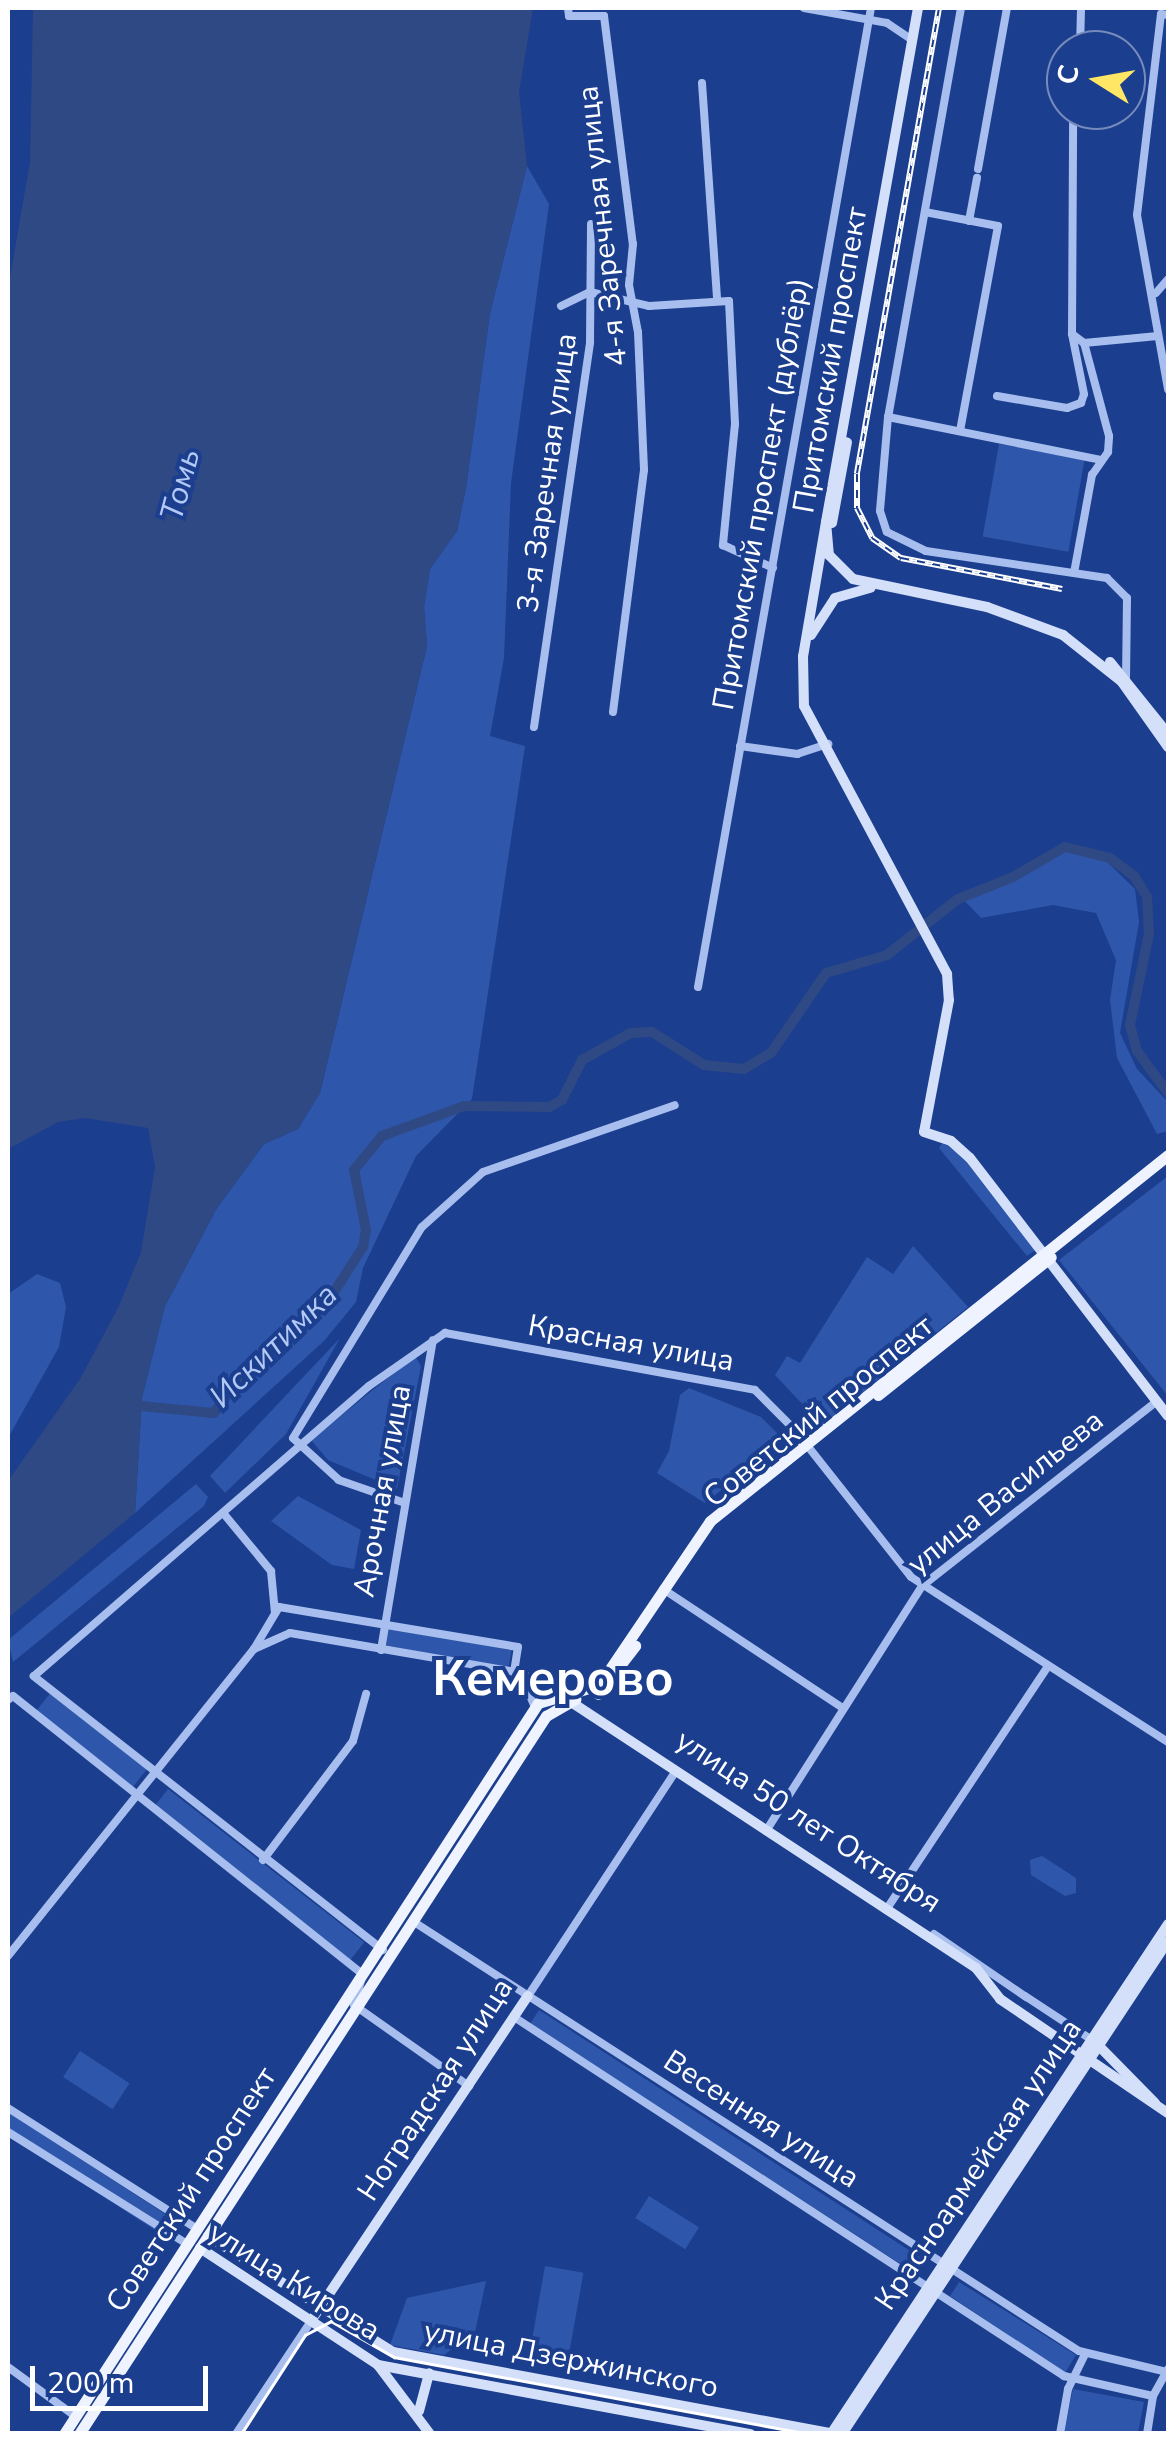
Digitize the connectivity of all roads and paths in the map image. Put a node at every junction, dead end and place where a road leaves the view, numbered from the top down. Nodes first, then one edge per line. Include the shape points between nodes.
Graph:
1 (568, 8) edge
2 (804, 8) edge
3 (871, 8) edge
4 (921, 8) edge
5 (961, 8) edge
6 (1006, 8) edge
7 (1164, 12) edge
8 (869, 20) junction
9 (912, 40) junction
10 (702, 83) dead end
11 (1073, 130) edge
12 (926, 212) junction
13 (969, 221) junction
14 (590, 224) dead end
15 (1168, 279) edge
16 (594, 292) junction
17 (1156, 294) junction
18 (717, 300) junction
19 (632, 301) junction
20 (561, 306) dead end
21 (1072, 334) junction
22 (1158, 336) junction
23 (1084, 343) junction
24 (1168, 389) edge
25 (996, 396) dead end
26 (888, 417) junction
27 (960, 431) junction
28 (1100, 460) junction
29 (829, 523) junction
30 (827, 546) junction
31 (842, 567) junction
32 (772, 568) junction
33 (1074, 572) junction
34 (818, 584) junction
35 (891, 588) junction
36 (812, 630) junction
37 (1126, 677) junction
38 (613, 712) dead end
39 (534, 727) dead end
40 (1168, 734) edge
41 (825, 745) junction
42 (740, 746) junction
43 (1168, 747) edge
44 (698, 988) dead end
45 (675, 1105) dead end
46 (1168, 1156) edge
47 (1168, 1165) edge
48 (1047, 1256) junction
49 (432, 1340) junction
50 (1156, 1401) junction
51 (1168, 1416) edge
52 (808, 1446) junction
53 (300, 1447) junction
54 (402, 1502) junction
55 (224, 1514) junction
56 (922, 1586) junction
57 (666, 1591) junction
58 (273, 1617) junction
59 (385, 1624) junction
60 (290, 1633) junction
61 (254, 1649) junction
62 (380, 1650) junction
63 (1048, 1666) junction
64 (518, 1673) junction
65 (366, 1694) dead end
66 (10, 1698) edge
67 (568, 1698) junction
68 (843, 1708) junction
69 (534, 1710) junction
70 (1168, 1742) edge
71 (676, 1772) junction
72 (153, 1774) junction
73 (486, 1783) junction
74 (500, 1791) junction
75 (135, 1796) junction
76 (470, 1810) junction
77 (482, 1818) junction
78 (767, 1828) junction
79 (263, 1860) junction
80 (888, 1908) junction
81 (414, 1922) junction
82 (1168, 1924) edge
83 (1168, 1941) edge
84 (380, 1948) junction
85 (8, 1956) edge
86 (362, 1974) junction
87 (378, 1978) junction
88 (528, 1996) junction
89 (1026, 1997) junction
90 (1000, 2000) junction
91 (358, 2009) junction
92 (514, 2017) junction
93 (1091, 2052) junction
94 (468, 2086) junction
95 (8, 2108) edge
96 (1164, 2110) edge
97 (8, 2132) edge
98 (248, 2163) junction
99 (202, 2232) junction
100 (194, 2246) junction
101 (946, 2267) junction
102 (932, 2290) junction
103 (322, 2308) junction
104 (313, 2318) junction
105 (1085, 2354) junction
106 (378, 2366) junction
107 (8, 2367) edge
108 (1168, 2370) edge
109 (429, 2373) junction
110 (1072, 2380) junction
111 (1153, 2396) junction
112 (419, 2411) junction
113 (76, 2416) junction
114 (836, 2433) edge
115 (64, 2434) edge
116 (79, 2434) edge
117 (236, 2434) edge
118 (430, 2434) edge
119 (751, 2434) edge
120 (1060, 2434) edge
121 (1147, 2434) edge

1 - 19 street, 4-я Заречная улица via 569,16 604,16 633,244
2 - 8 street
3 - 8 street, Притомский проспект (дублёр)
4 - 9 main road, Притомский проспект
4 - 29 main road, Притомский проспект
5 - 12 street
6 - 13 street
7 - 17 street via 1138,215
8 - 9 street via 892,25
8 - 32 street, Притомский проспект (дублёр)
9 - 29 main road, Притомский проспект
10 - 18 street
11 - 21 street
12 - 13 street
12 - 26 street
13 - 27 street via 998,226
14 - 16 street, 3-я Заречная улица
15 - 17 street
16 - 19 street
16 - 20 street
16 - 39 street, 3-я Заречная улица
17 - 22 street
18 - 19 street
18 - 32 street via 729,301 735,424 723,546
19 - 38 street, 4-я Заречная улица via 644,470
21 - 23 street
21 - 25 street via 1081,403 1067,408
22 - 23 street
22 - 24 street
23 - 28 street via 1107,416 1108,452
26 - 27 street
26 - 33 street via 880,512 893,538 926,551
27 - 28 street
28 - 33 street
29 - 30 main road, Притомский проспект
29 - 31 main road, Притомский проспект
29 - 34 main road
30 - 31 main road, Притомский проспект
30 - 34 main road
31 - 34 main road
31 - 35 main road via 853,579
31 - 37 main road via 1052,623
32 - 42 street, Притомский проспект (дублёр)
33 - 37 street via 1107,578 1127,598
34 - 36 main road
34 - 41 main road via 802,691
35 - 36 main road via 844,593
35 - 43 main road via 987,607 1062,636 1122,682
36 - 41 main road via 809,692
37 - 40 main road
41 - 42 street via 786,754
41 - 48 main road via 941,955 954,995 926,1133 958,1146
42 - 44 street, Притомский проспект (дублёр)
45 - 53 street via 483,1172 453,1193 422,1227 297,1426 293,1438
46 - 48 main road, Советский проспект
47 - 48 main road, Советский проспект
48 - 50 main road
48 - 52 main road, Советский проспект
49 - 52 street, Красная улица via 445,1333 755,1390
49 - 53 street
49 - 54 street, Арочная улица
50 - 51 main road
50 - 56 street, улица Васильева
52 - 56 street, Красная улица
52 - 57 main road, Советский проспект via 710,1521
53 - 54 street via 339,1480
53 - 55 street
54 - 59 street, Арочная улица
55 - 58 street via 272,1570
55 - 72 street via 34,1676
56 - 63 street, Красная улица
56 - 68 street, улица Васильева
57 - 67 main road, Советский проспект via 603,1680
57 - 68 street
58 - 59 street via 287,1607
58 - 60 street
58 - 61 street
59 - 62 street, Арочная улица
59 - 64 street via 518,1647
60 - 61 street
60 - 62 street
61 - 72 street
62 - 64 street
63 - 70 street, Красная улица
63 - 80 street
64 - 67 street
64 - 69 street
65 - 79 street via 353,1741
66 - 75 street
67 - 69 main road, Советский проспект
67 - 71 main road, улица 50 лет Октября
67 - 74 main road, Советский проспект via 552,1708
67 - 78 street, улица 50 лет Октября
68 - 78 street, улица Васильева
69 - 73 main road, Советский проспект
71 - 78 main road, улица 50 лет Октября
71 - 88 street, Ноградская улица
72 - 75 street
72 - 79 street
73 - 74 main road via 489,1792
73 - 76 main road, Советский проспект
74 - 77 main road, Советский проспект
75 - 85 street
75 - 86 street
76 - 77 main road via 480,1807
76 - 84 main road, Советский проспект
77 - 81 main road, Советский проспект
78 - 80 main road, улица 50 лет Октября
79 - 84 street
80 - 89 street, улица 50 лет Октября
80 - 90 main road, улица 50 лет Октября via 976,1968
81 - 87 main road, Советский проспект
81 - 88 street, Весенняя улица
82 - 93 main road, Красноармейская улица
83 - 93 main road, Красноармейская улица
84 - 86 main road, Советский проспект
84 - 87 street, Советский проспект
86 - 91 street, Советский проспект via 353,2000
86 - 98 main road, Советский проспект
87 - 91 main road, Советский проспект
88 - 92 main road, Ноградская улица
88 - 101 street, Весенняя улица
89 - 90 street via 1006,1986
89 - 93 street, улица 50 лет Октября
90 - 93 main road, улица 50 лет Октября
91 - 94 street
91 - 98 main road, Советский проспект
92 - 94 main road, Ноградская улица
92 - 102 street, Весенняя улица
93 - 96 main road, улица 50 лет Октября
93 - 96 main road, улица 50 лет Октября via 1132,2078
93 - 101 main road, Красноармейская улица
94 - 103 main road, Ноградская улица
95 - 99 street, улица Кирова
97 - 100 street, улица Кирова
98 - 99 main road, Советский проспект
99 - 100 main road, Советский проспект
99 - 103 main road, улица Дзержинского
100 - 104 main road, улица Кирова
100 - 113 main road, Советский проспект
100 - 116 main road, Советский проспект
101 - 102 main road, Красноармейская улица
101 - 105 street, Весенняя улица
102 - 110 street, Весенняя улица
102 - 114 main road, Красноармейская улица
103 - 104 main road, Ноградская улица
103 - 114 main road, улица Дзержинского via 393,2352
104 - 106 main road, улица Кирова
104 - 117 street, Ноградская улица
105 - 108 street, Весенняя улица
105 - 110 street
106 - 109 main road, улица Дзержинского
106 - 112 main road, улица Кирова
107 - 113 street
108 - 111 street
109 - 112 main road
109 - 119 main road, улица Дзержинского
110 - 111 street, Весенняя улица
110 - 120 street
111 - 121 street
112 - 118 main road, улица Кирова
113 - 115 main road, Советский проспект

